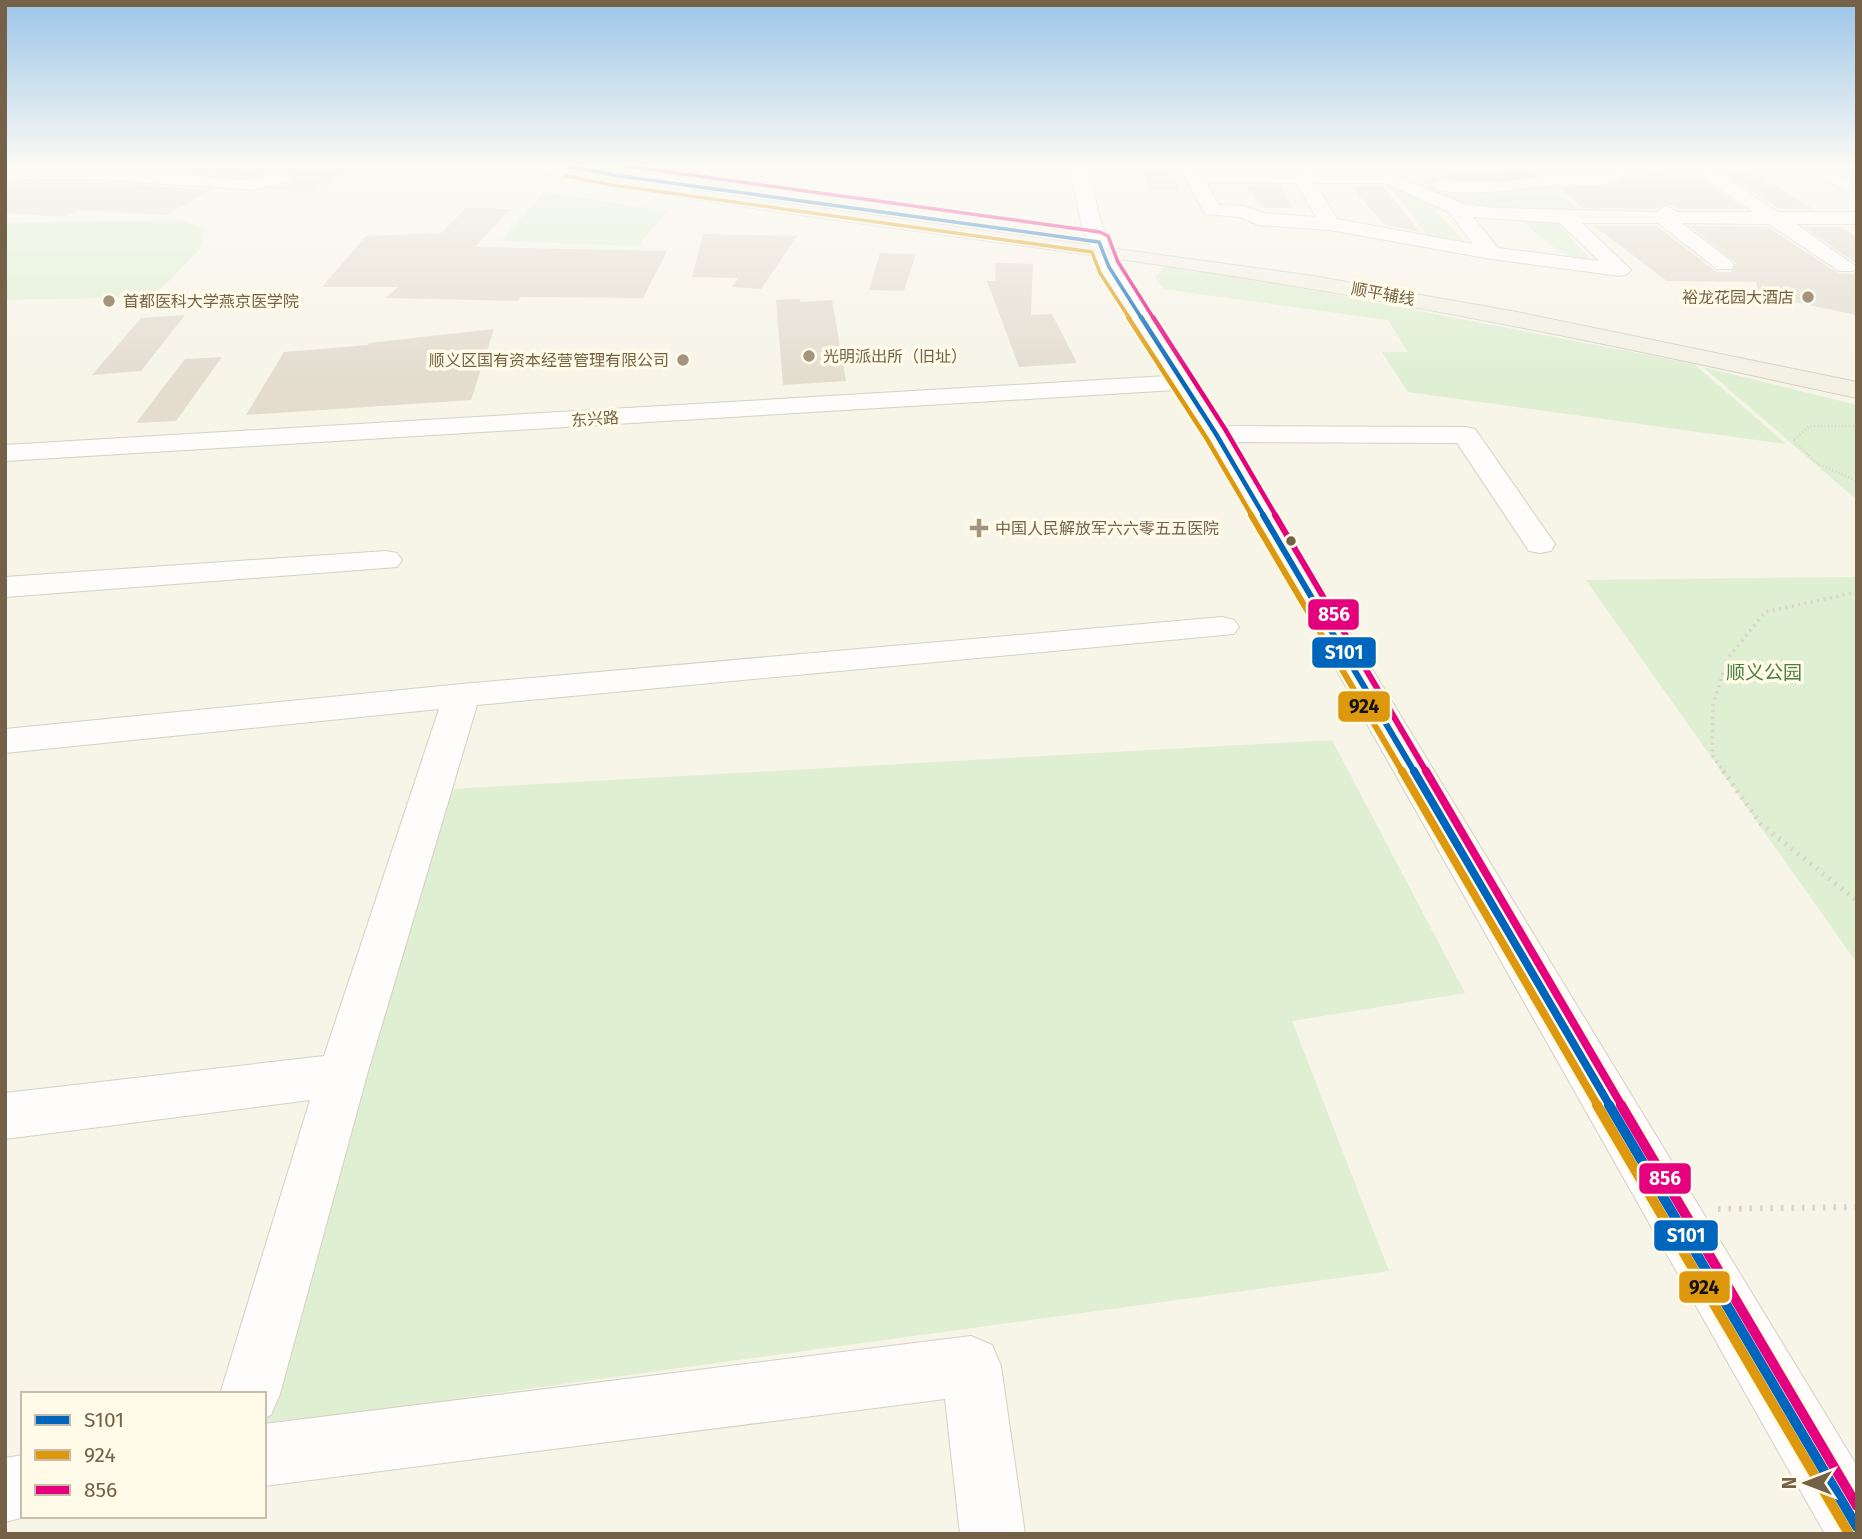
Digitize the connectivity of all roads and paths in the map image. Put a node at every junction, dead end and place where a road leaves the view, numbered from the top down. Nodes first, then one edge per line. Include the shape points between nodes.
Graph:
1 (1029, 238) edge
2 (1039, 238) edge
3 (1097, 238) edge
4 (1407, 238) edge
5 (1479, 238) edge
6 (1587, 238) edge
7 (1689, 238) edge
8 (1803, 238) edge
9 (1101, 247) junction
10 (1491, 253) junction
11 (1724, 265) dead end
12 (1846, 267) dead end
13 (1857, 380) edge
14 (1184, 382) junction
15 (1857, 390) edge
16 (1857, 426) edge
17 (1216, 434) junction
18 (5, 453) edge
19 (1857, 481) edge
20 (1540, 544) dead end
21 (386, 559) dead end
22 (5, 587) edge
23 (1857, 592) edge
24 (1222, 627) dead end
25 (461, 695) junction
26 (5, 741) edge
27 (1857, 901) edge
28 (342, 1075) junction
29 (5, 1116) edge
30 (1857, 1207) edge
31 (1671, 1209) junction
32 (251, 1392) edge
33 (266, 1455) edge
34 (1857, 1527) edge
35 (993, 1534) edge

1 - 9 main road, 顺平辅线
2 - 9 main road, 顺平辅线
3 - 9 street
4 - 10 street
5 - 10 street
6 - 10 street via 1620,270
7 - 11 street
8 - 12 street
9 - 13 main road, 顺平辅线 via 1467,301
9 - 14 street via 1109,267
9 - 15 main road, 顺平辅线 via 1549,325
14 - 17 street
14 - 18 street, 东兴路
16 - 19 path via 1810,426 1793,440 1818,464
17 - 20 street via 1465,435
17 - 31 street
21 - 22 street
23 - 27 path via 1765,612 1728,658 1713,705 1712,743 1712,755 1761,824
24 - 25 street
25 - 26 street
25 - 28 street
28 - 29 street
28 - 32 street
30 - 31 path
31 - 34 street
33 - 35 street via 971,1366

